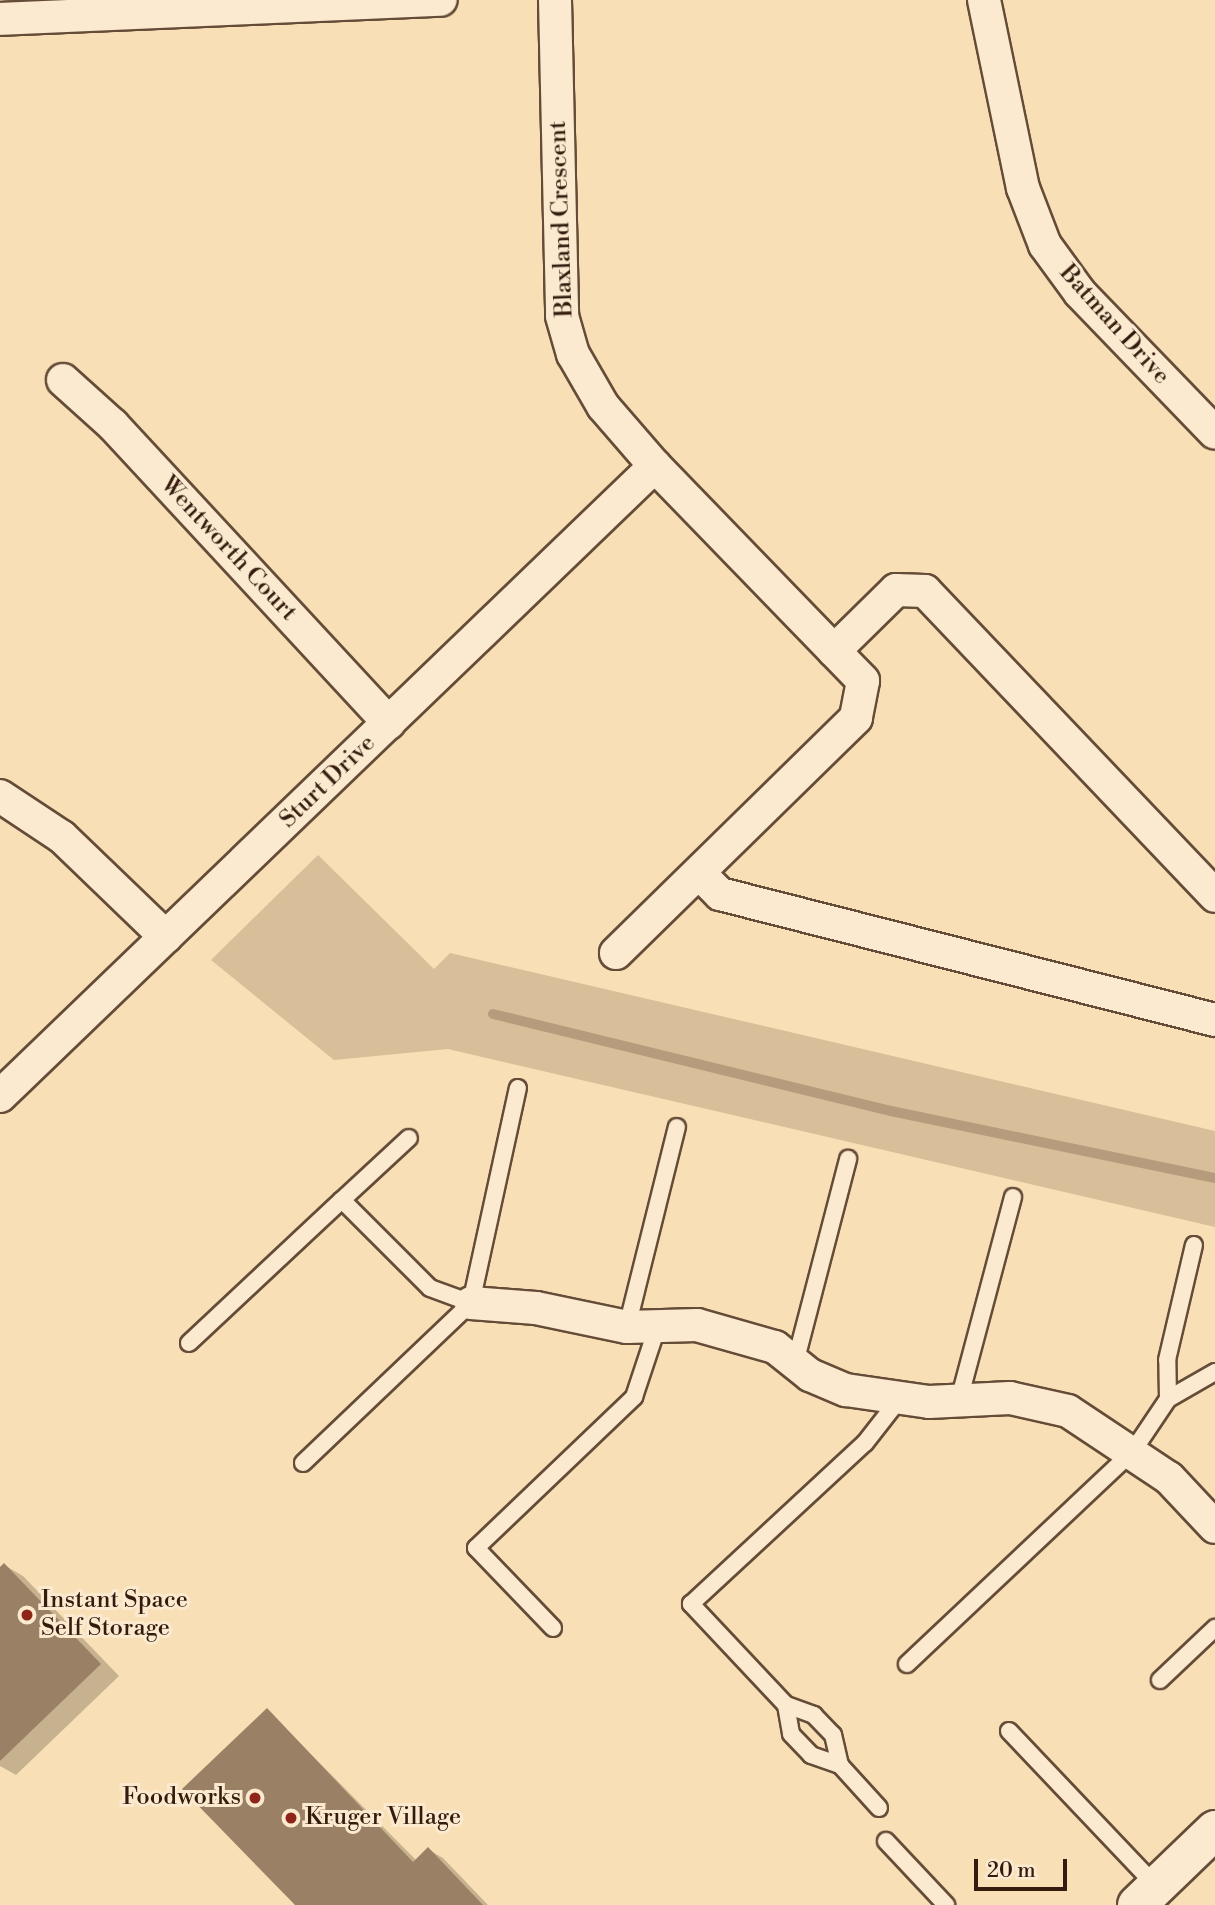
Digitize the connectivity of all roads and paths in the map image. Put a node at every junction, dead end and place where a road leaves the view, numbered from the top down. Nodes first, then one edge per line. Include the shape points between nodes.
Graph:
1 (441, 0) edge
2 (555, 0) edge
3 (984, 0) edge
4 (197, 6) edge
5 (0, 19) edge
6 (62, 380) dead end
7 (1209, 416) edge
8 (655, 466) junction
9 (834, 651) junction
10 (390, 723) junction
11 (0, 796) edge
12 (699, 873) junction
13 (1215, 897) edge
14 (166, 937) junction
15 (616, 953) dead end
16 (1215, 1020) edge
17 (518, 1088) dead end
18 (0, 1096) edge
19 (677, 1126) dead end
20 (409, 1138) dead end
21 (848, 1159) dead end
22 (1013, 1197) dead end
23 (342, 1200) junction
24 (1194, 1245) dead end
25 (471, 1303) junction
26 (658, 1325) junction
27 (627, 1327) junction
28 (189, 1343) dead end
29 (795, 1363) junction
30 (1215, 1372) edge
31 (901, 1397) junction
32 (1168, 1399) junction
33 (959, 1400) junction
34 (1133, 1451) junction
35 (303, 1463) dead end
36 (1215, 1527) edge
37 (1215, 1628) edge
38 (553, 1629) dead end
39 (907, 1664) dead end
40 (1160, 1680) dead end
41 (786, 1705) junction
42 (1009, 1731) dead end
43 (841, 1765) junction
44 (879, 1808) dead end
45 (1215, 1830) edge
46 (886, 1842) dead end
47 (1146, 1896) edge
48 (946, 1905) edge

1 - 4 street
2 - 8 street, Blaxland Crescent via 562,316 573,354 603,406
3 - 7 street, Batman Drive via 1023,188 1045,245 1080,293
4 - 5 street
6 - 10 street, Wentworth Court via 113,425
8 - 9 street, Blaxland Crescent
8 - 10 street, Sturt Drive
9 - 12 street, Blaxland Crescent via 863,681 856,718
9 - 13 street via 895,590 925,592
10 - 14 street, Sturt Drive
11 - 14 street via 62,836
12 - 15 street
12 - 16 street via 720,894
14 - 18 street, Sturt Drive
17 - 25 lane
19 - 27 lane
20 - 23 lane
21 - 29 lane
22 - 33 lane
23 - 25 lane via 430,1288
23 - 28 lane
24 - 32 lane via 1167,1360
25 - 27 street via 536,1308
25 - 35 lane
26 - 27 street
26 - 29 street via 696,1325 775,1347
26 - 38 lane via 634,1397 476,1548
29 - 31 street via 846,1390
30 - 32 lane
31 - 33 street
31 - 41 lane via 865,1443 691,1604
32 - 34 lane
33 - 34 street via 1010,1398 1068,1411
34 - 36 street
34 - 39 lane
37 - 40 lane
41 - 43 lane via 814,1715 827,1728
41 - 43 lane via 791,1734 811,1755
42 - 47 lane
43 - 44 lane
45 - 47 street
46 - 48 lane

